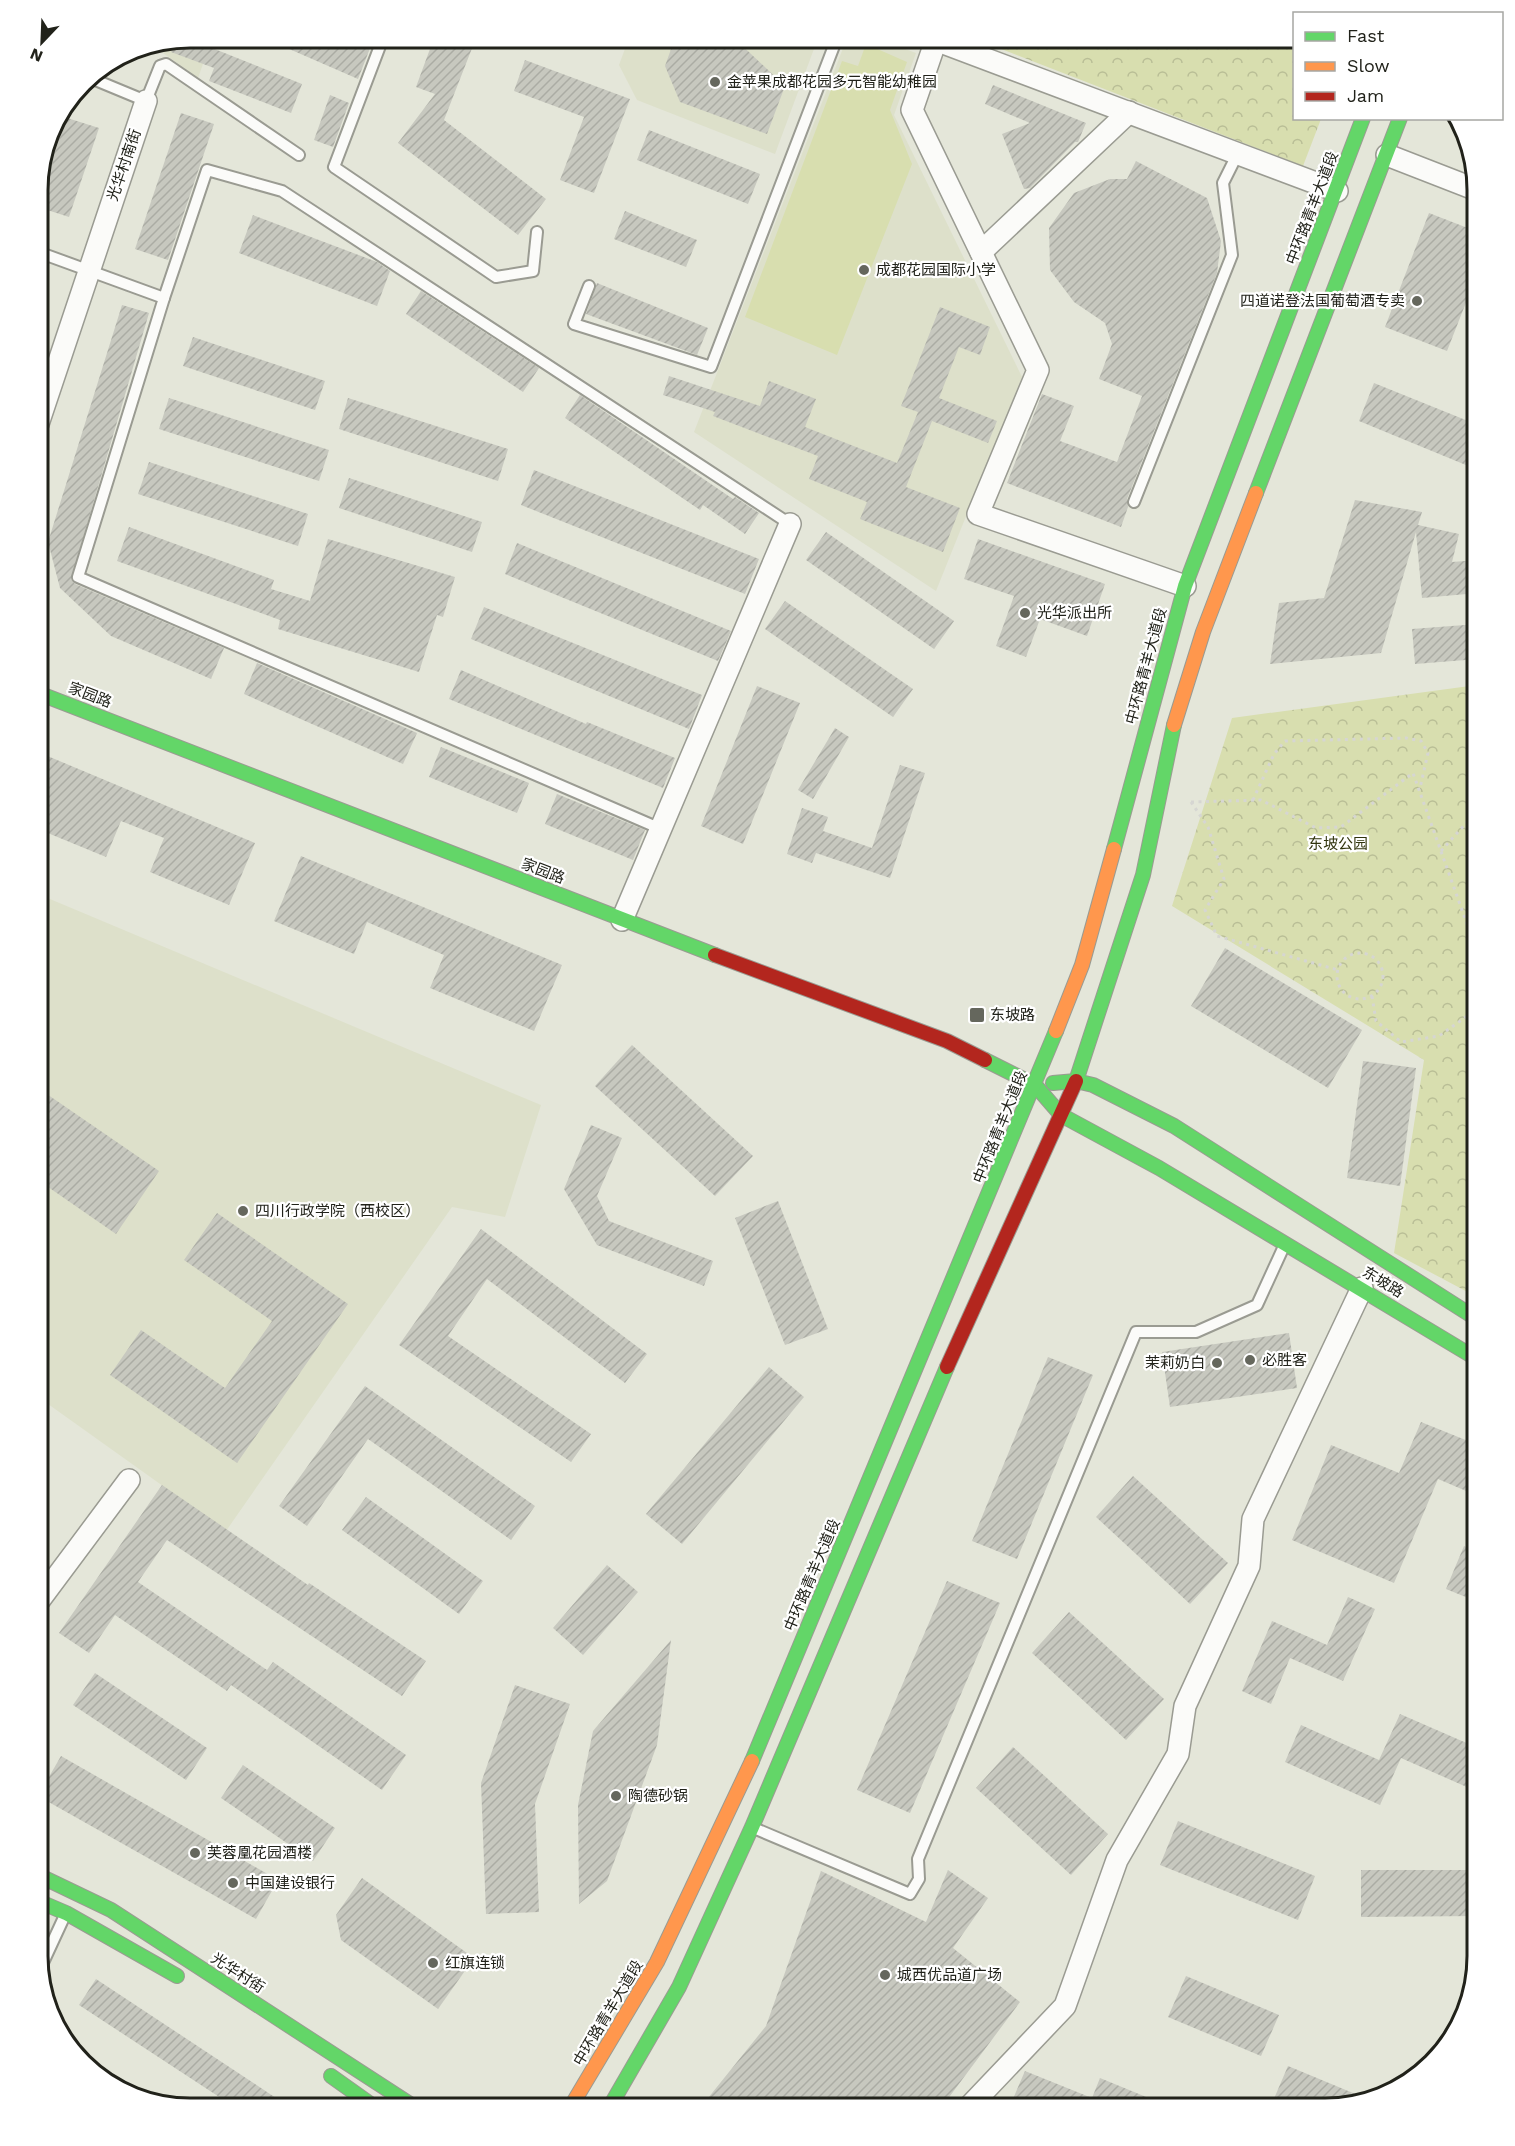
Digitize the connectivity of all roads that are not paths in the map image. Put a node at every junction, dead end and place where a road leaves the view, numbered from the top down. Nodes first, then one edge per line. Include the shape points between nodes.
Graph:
1 (379, 48) edge
2 (833, 48) edge
3 (930, 48) edge
4 (957, 48) edge
5 (98, 81) edge
6 (146, 100) junction
7 (1129, 112) junction
8 (1362, 120) edge
9 (1399, 120) edge
10 (1238, 153) junction
11 (1387, 154) junction
12 (299, 155) dead end
13 (1467, 186) edge
14 (1337, 191) junction
15 (537, 232) dead end
16 (981, 252) junction
17 (48, 255) edge
18 (88, 268) junction
19 (589, 286) dead end
20 (164, 298) junction
21 (48, 393) edge
22 (1134, 502) dead end
23 (790, 524) joint
24 (1185, 586) junction
25 (48, 697) edge
26 (661, 828) junction
27 (622, 920) junction
28 (1076, 1081) junction
29 (1035, 1085) junction
30 (1061, 1115) junction
31 (1285, 1244) junction
32 (1362, 1288) junction
33 (1467, 1312) edge
34 (1467, 1352) edge
35 (129, 1480) dead end
36 (48, 1589) edge
37 (752, 1827) junction
38 (48, 1880) edge
39 (48, 1905) edge
40 (66, 1913) junction
41 (48, 1950) edge
42 (190, 1984) dead end
43 (324, 2070) dead end
44 (362, 2098) edge
45 (401, 2098) edge
46 (576, 2098) edge
47 (615, 2098) edge
48 (978, 2098) edge

1 - 15 lane via 334,167 496,277 533,271
2 - 19 lane via 711,367 574,324
3 - 16 street via 912,110
4 - 7 street
5 - 6 lane
6 - 12 lane, 光华村南街 via 159,66 166,64
6 - 18 street, 光华村南街
7 - 10 street
7 - 16 street
8 - 14 main road, 中环路青羊大道段
9 - 11 main road
10 - 14 street
10 - 22 lane via 1223,183 1232,255
11 - 13 street
11 - 28 main road via 1203,632 1174,725 1143,875
14 - 24 main road, 中环路青羊大道段
16 - 24 street via 1038,370 978,513
17 - 18 lane
18 - 20 lane
18 - 21 street, 光华村南街
20 - 23 lane via 207,170 282,191
20 - 26 lane via 78,577
23 - 26 street
24 - 29 main road, 中环路青羊大道段 via 1082,964
25 - 27 main road, 家园路
26 - 27 street
27 - 29 main road, 家园路 via 947,1041
28 - 29 main road, 东坡路
28 - 30 main road
28 - 33 main road, 东坡路 via 1093,1085 1174,1126
29 - 30 main road, 东坡路
29 - 46 main road, 中环路青羊大道段 via 766,1729 657,1962
30 - 31 main road, 东坡路
30 - 37 main road via 924,1417
31 - 32 main road, 东坡路
31 - 37 lane via 1257,1305 1196,1332 1136,1332 918,1859 919,1879 910,1894
32 - 34 main road, 东坡路
32 - 48 street via 1253,1519 1249,1566 1185,1706 1178,1754 1118,1860 1065,2006
35 - 36 street
37 - 47 main road via 680,1987
38 - 45 main road, 光华村街 via 111,1910
39 - 40 main road
40 - 41 lane
40 - 42 main road
43 - 44 main road

